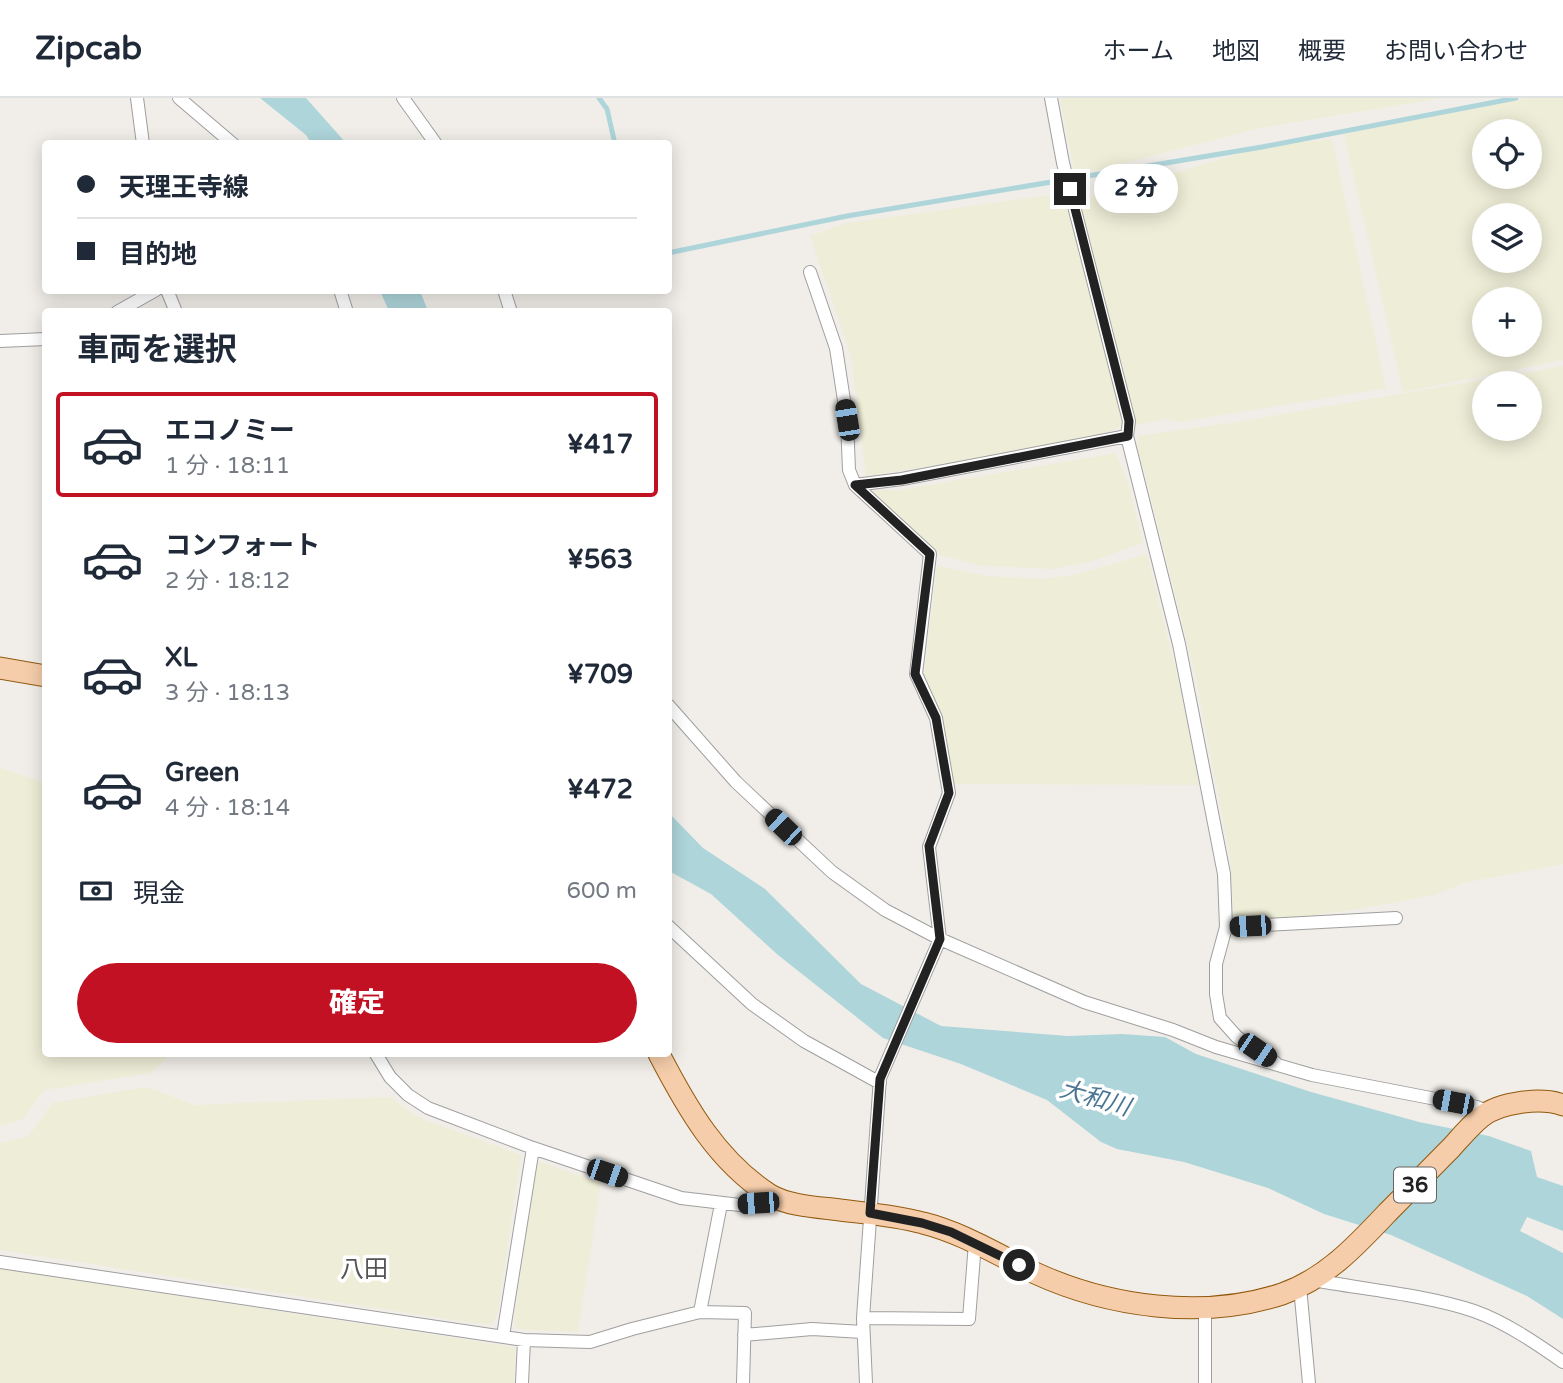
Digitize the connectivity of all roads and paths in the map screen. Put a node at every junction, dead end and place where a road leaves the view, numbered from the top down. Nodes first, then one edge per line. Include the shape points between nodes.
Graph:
1 (137, 98) edge
2 (179, 98) edge
3 (403, 98) edge
4 (1051, 98) edge
5 (142, 140) edge
6 (228, 140) edge
7 (433, 140) edge
8 (810, 272) dead end
9 (149, 294) edge
10 (124, 308) edge
11 (42, 339) edge
12 (0, 341) edge
13 (1128, 436) junction
14 (855, 485) junction
15 (0, 668) edge
16 (42, 675) edge
17 (672, 710) edge
18 (1396, 918) dead end
19 (1226, 927) junction
20 (672, 930) edge
21 (939, 942) junction
22 (378, 1057) edge
23 (660, 1057) edge
24 (1276, 1063) junction
25 (880, 1081) junction
26 (1563, 1105) edge
27 (1485, 1114) junction
28 (533, 1148) junction
29 (774, 1197) junction
30 (721, 1203) junction
31 (870, 1213) junction
32 (975, 1243) junction
33 (0, 1262) edge
34 (1306, 1284) junction
35 (1205, 1307) junction
36 (700, 1312) junction
37 (863, 1318) junction
38 (863, 1332) junction
39 (744, 1335) junction
40 (503, 1336) junction
41 (524, 1340) junction
42 (1563, 1362) edge
43 (522, 1383) edge
44 (743, 1383) edge
45 (866, 1383) edge
46 (1205, 1383) edge
47 (1309, 1383) edge

1 - 5 street
2 - 6 street
3 - 7 street
4 - 13 street via 1063,163 1129,421
8 - 14 street via 836,348 849,470
9 - 10 street
11 - 12 street
13 - 14 street
13 - 19 street via 1179,644 1224,874
14 - 21 street via 930,554 915,674 936,718 949,793 929,846
15 - 16 main road
17 - 21 street via 736,782 832,872
18 - 19 street
19 - 24 street via 1216,964 1220,1018 1237,1037
20 - 25 street via 752,1004 804,1041
21 - 24 street via 1084,1002
21 - 25 street
22 - 28 street via 390,1077 428,1108
23 - 29 main road, 36 via 683,1102 724,1158
24 - 27 street via 1312,1075 1477,1107
25 - 31 street
26 - 27 main road via 1533,1101
27 - 34 main road, 36 via 1348,1253
28 - 30 street via 681,1198
28 - 40 street
29 - 30 street via 758,1203
29 - 31 main road, 36 via 806,1206
30 - 36 street
31 - 32 main road, 36 via 922,1223
31 - 37 street
32 - 35 main road, 36 via 1038,1274 1120,1301
32 - 37 street via 969,1319
33 - 40 street
34 - 35 main road, 36 via 1252,1301
34 - 42 street via 1475,1312
34 - 47 street
35 - 46 street
36 - 39 street via 745,1312
36 - 41 street via 590,1342
37 - 38 street
38 - 39 street via 812,1329
38 - 45 street
39 - 44 street
40 - 41 street
41 - 43 street

